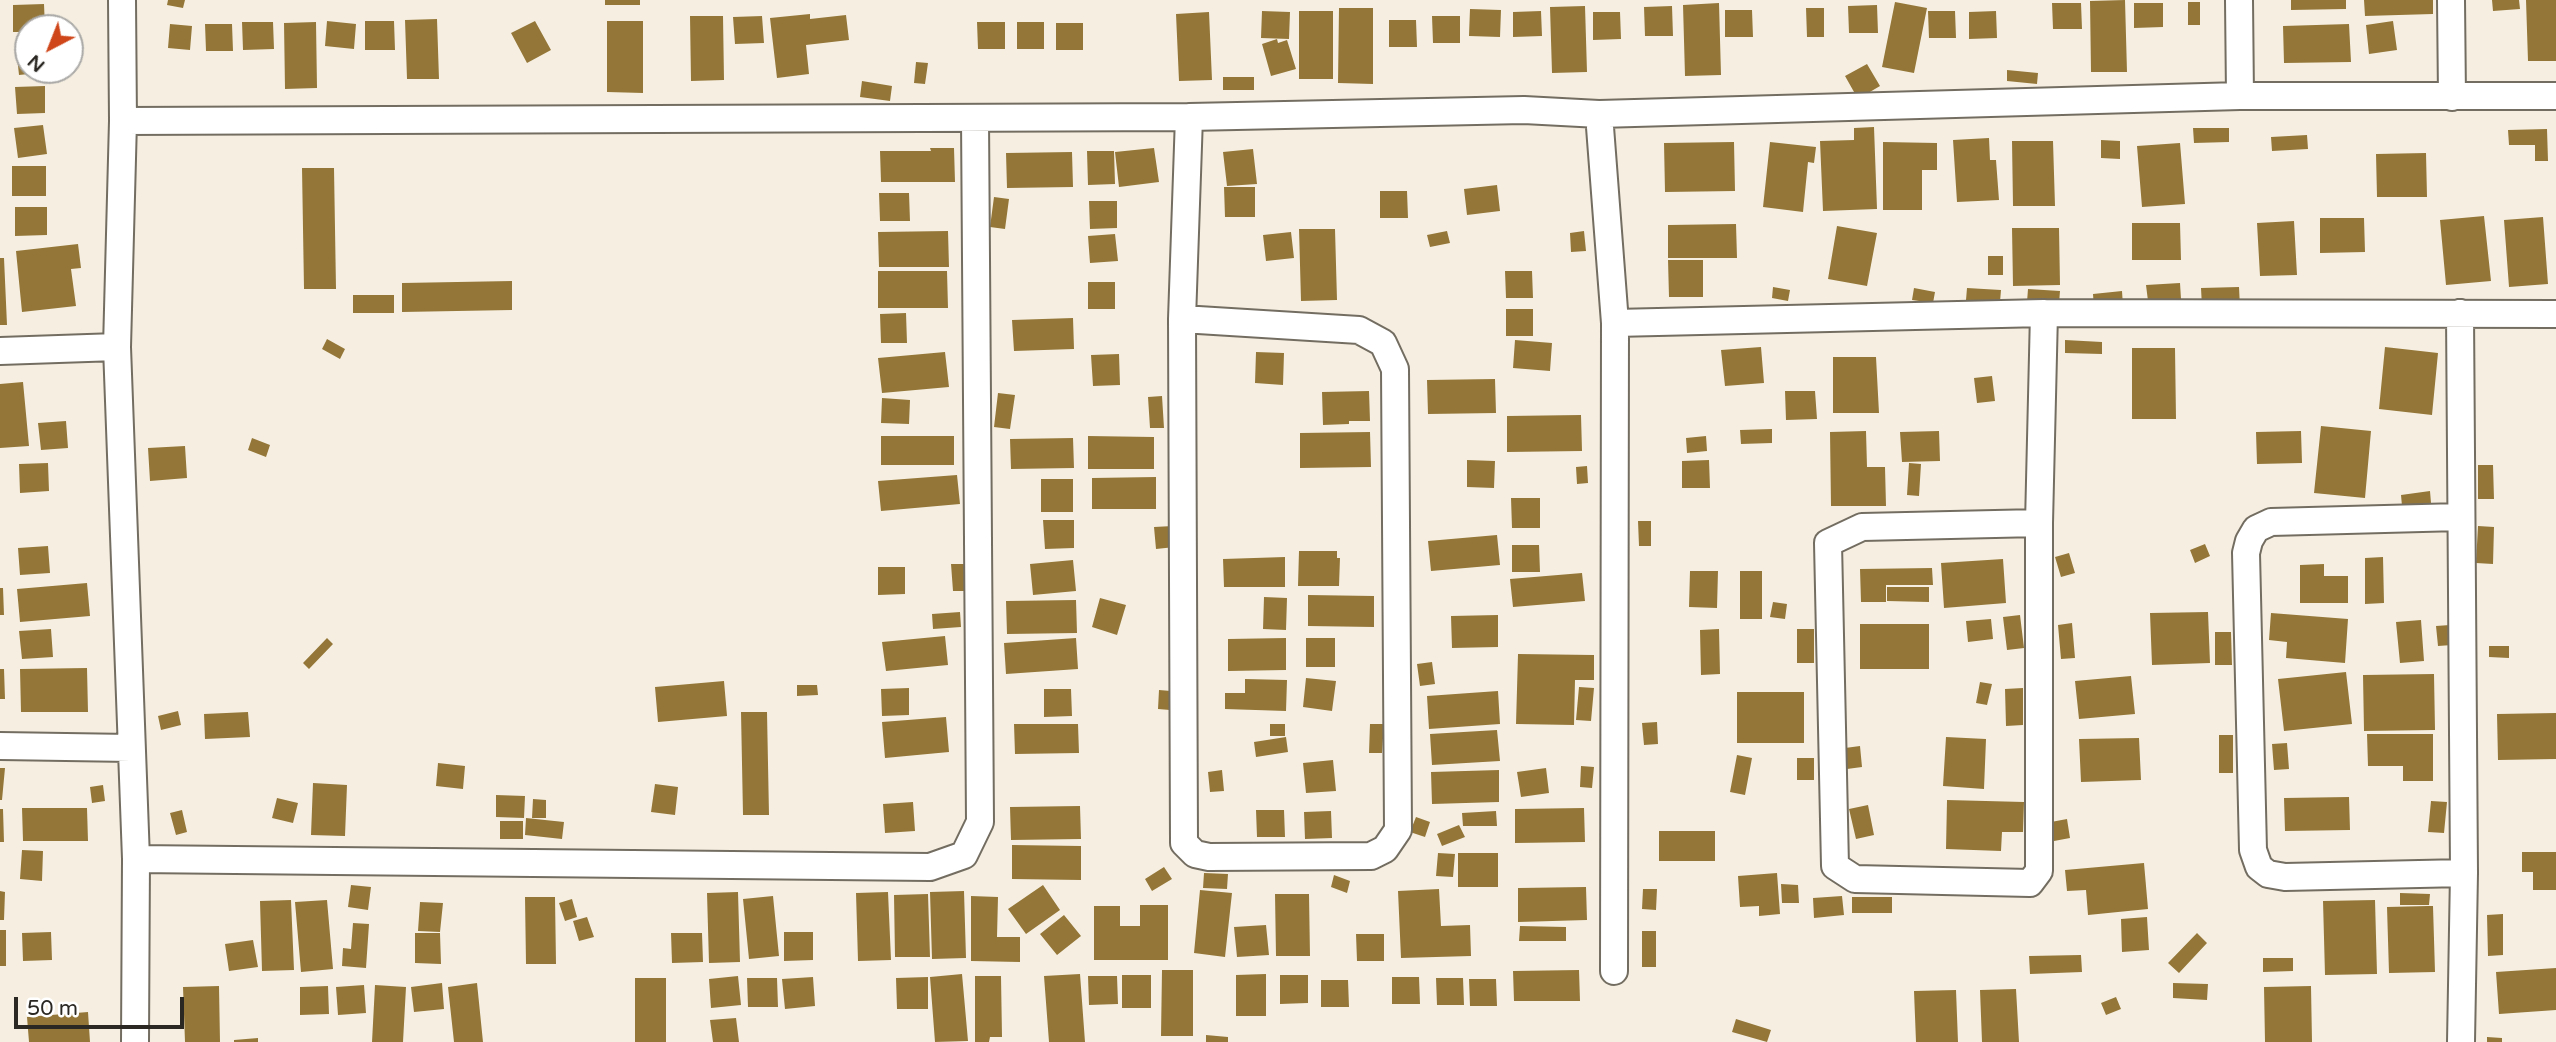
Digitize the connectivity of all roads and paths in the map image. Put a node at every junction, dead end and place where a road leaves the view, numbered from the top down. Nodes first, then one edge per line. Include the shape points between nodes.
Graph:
1 (122, 0) edge
2 (2239, 0) edge
3 (2451, 0) edge
4 (2240, 96) junction
5 (2556, 96) edge
6 (2452, 97) junction
7 (1600, 114) junction
8 (1189, 117) junction
9 (975, 118) junction
10 (123, 121) junction
11 (2044, 313) junction
12 (2460, 313) junction
13 (2556, 314) edge
14 (1182, 319) junction
15 (1615, 323) junction
16 (117, 347) junction
17 (0, 351) edge
18 (2460, 517) junction
19 (2039, 523) junction
20 (0, 746) edge
21 (131, 748) junction
22 (136, 859) junction
23 (2464, 873) junction
24 (1615, 971) dead end
25 (135, 1042) edge
26 (2462, 1042) edge

1 - 10 street
2 - 4 street
3 - 6 street
4 - 6 street
4 - 7 street
5 - 6 street
7 - 8 street via 1524,110
7 - 15 street
8 - 9 street
8 - 14 street
9 - 10 street
9 - 22 street via 980,822 964,855 930,867
10 - 16 street
11 - 12 street
11 - 15 street
11 - 19 street
12 - 13 street
12 - 18 street
14 - 14 street via 1184,843 1195,854 1209,857 1371,856 1385,849 1398,830 1395,369 1383,343 1359,330
15 - 24 street
16 - 17 street
16 - 21 street
18 - 23 street
18 - 23 street via 2270,522 2256,529 2246,553 2253,849 2259,867 2285,877
19 - 19 street via 2039,871 2030,883 1855,879 1835,866 1828,543 1862,527
20 - 21 street
21 - 22 street
22 - 25 street
23 - 26 street

